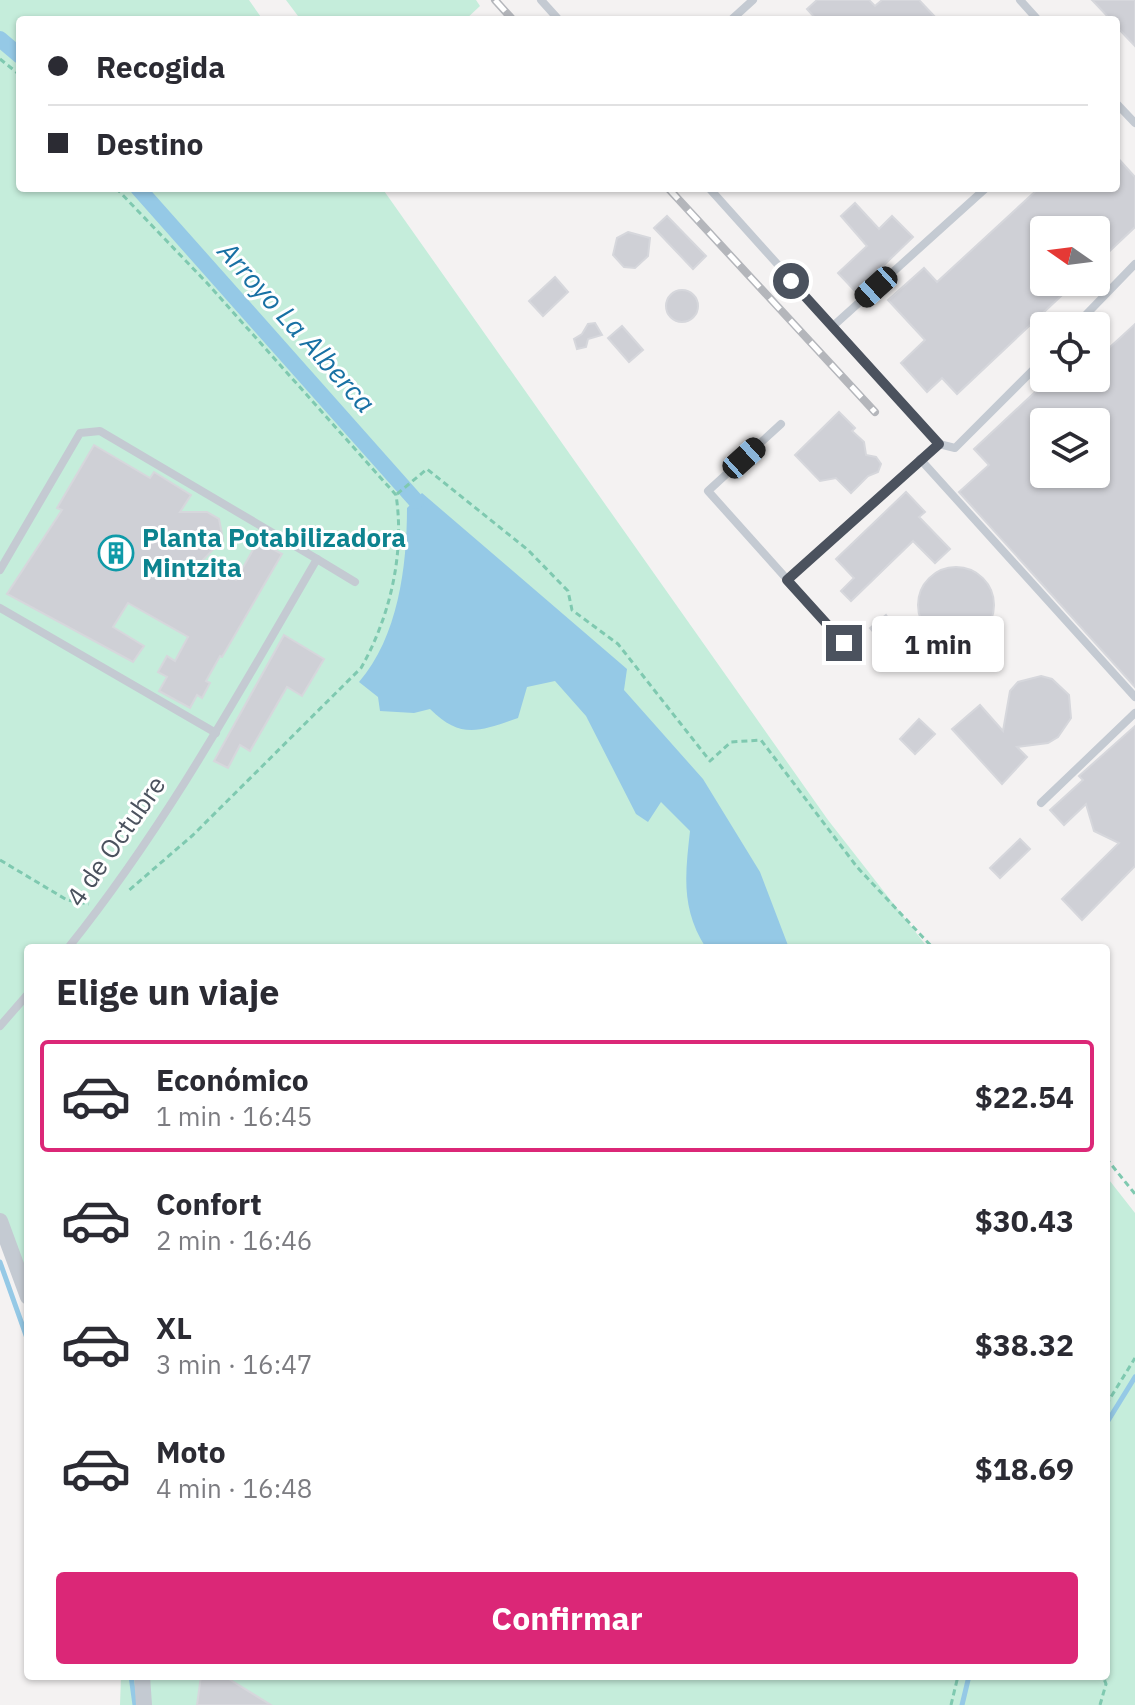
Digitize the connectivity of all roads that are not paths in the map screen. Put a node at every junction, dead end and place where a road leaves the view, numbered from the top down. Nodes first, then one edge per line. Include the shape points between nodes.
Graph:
1 (541, 0) edge
2 (753, 0) edge
3 (1020, 0) edge
4 (555, 16) edge
5 (735, 16) edge
6 (1034, 16) edge
7 (1120, 107) edge
8 (1135, 123) edge
9 (713, 192) edge
10 (982, 192) edge
11 (1135, 264) edge
12 (1089, 312) edge
13 (832, 327) junction
14 (1030, 373) edge
15 (781, 424) dead end
16 (939, 444) junction
17 (920, 459) junction
18 (317, 559) junction
19 (0, 570) edge
20 (787, 580) junction
21 (355, 582) dead end
22 (0, 608) edge
23 (844, 643) dead end
24 (1135, 697) edge
25 (1135, 713) edge
26 (216, 733) junction
27 (1041, 803) dead end
28 (71, 944) edge
29 (24, 999) edge
30 (0, 1026) edge
31 (0, 1221) edge
32 (24, 1286) edge
33 (142, 1680) edge
34 (144, 1705) edge

1 - 4 lane
2 - 5 lane
3 - 6 lane
7 - 8 lane
9 - 13 lane
10 - 13 lane
11 - 12 lane
13 - 16 lane
14 - 16 lane via 955,448
15 - 20 lane via 708,491
16 - 17 lane
17 - 20 lane
17 - 24 lane
18 - 19 lane via 100,431 80,433
18 - 21 lane
18 - 26 lane, 4 de Octubre
20 - 23 lane
22 - 26 lane
25 - 27 lane
26 - 28 lane, 4 de Octubre via 125,876
29 - 30 lane
31 - 32 street
33 - 34 street

